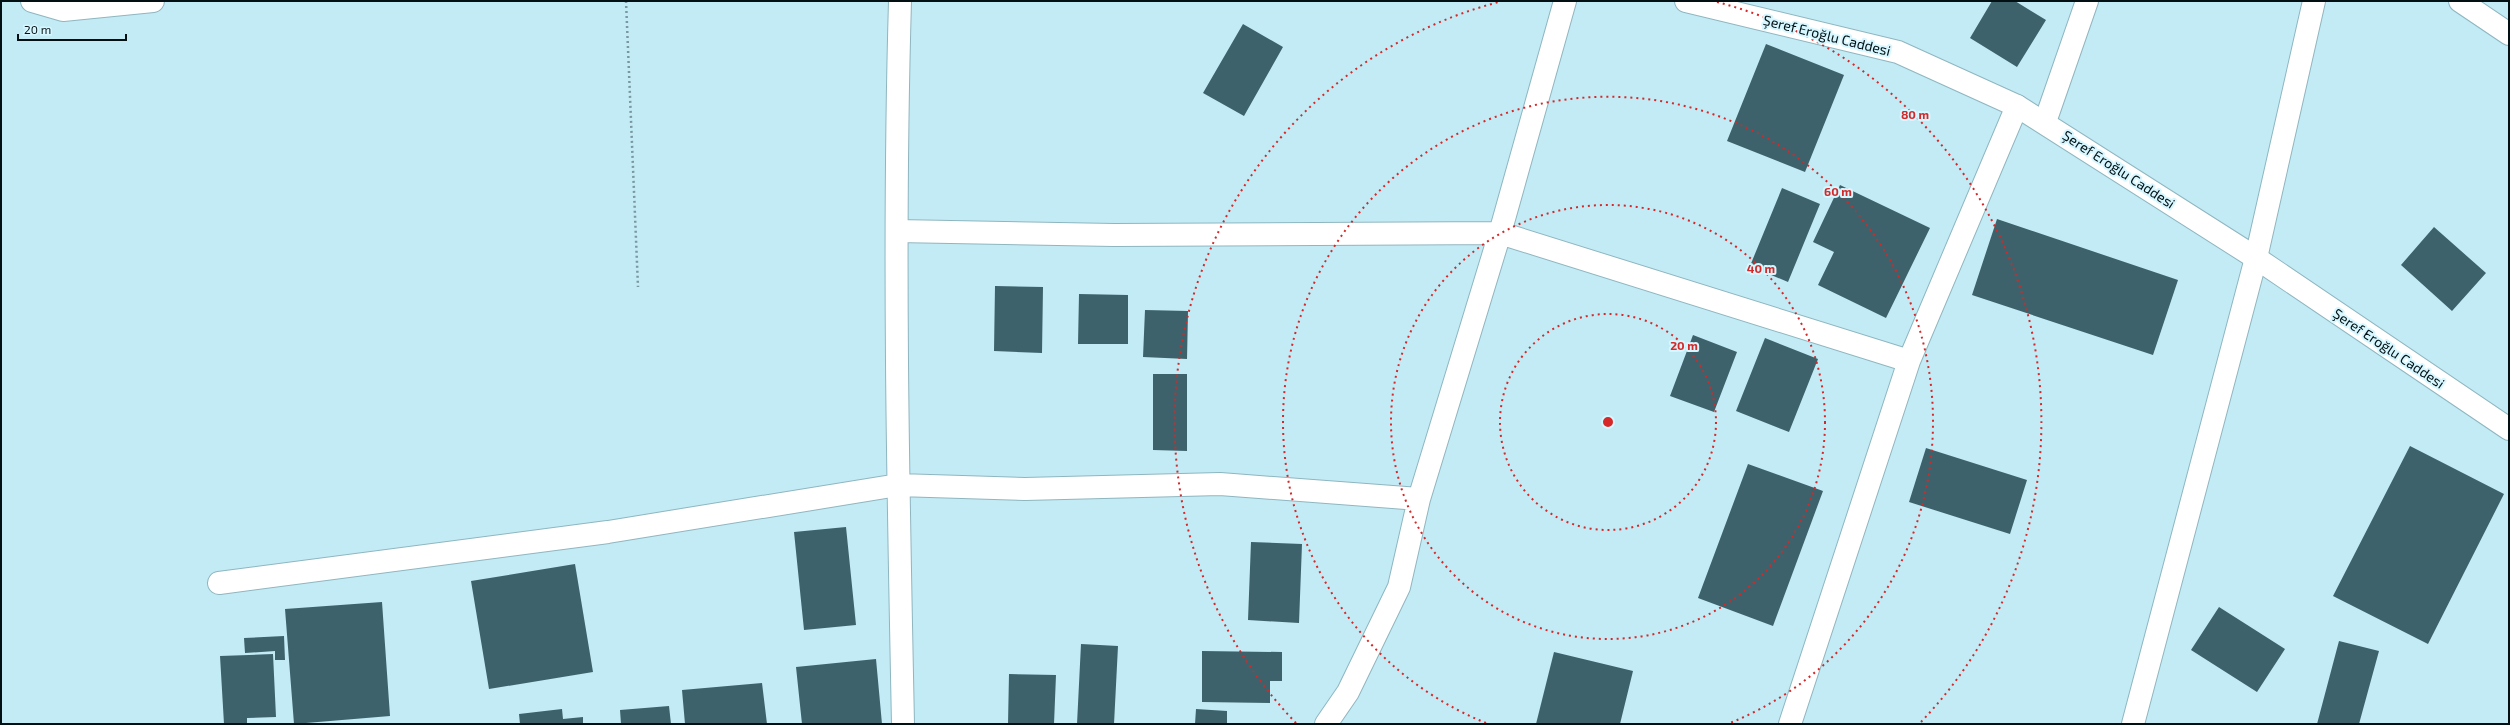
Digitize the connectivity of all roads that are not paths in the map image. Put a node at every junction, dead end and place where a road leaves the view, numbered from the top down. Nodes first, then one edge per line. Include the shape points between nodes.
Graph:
1 (32, 1) edge
2 (153, 1) edge
3 (900, 1) edge
4 (1565, 1) edge
5 (1686, 1) edge
6 (2087, 1) edge
7 (2314, 1) edge
8 (2460, 1) edge
9 (2509, 34) edge
10 (2017, 106) junction
11 (2045, 122) junction
12 (897, 231) junction
13 (1500, 233) junction
14 (2256, 258) junction
15 (1909, 361) junction
16 (2509, 428) edge
17 (898, 485) junction
18 (1419, 499) junction
19 (220, 583) dead end
20 (903, 724) edge
21 (1326, 724) edge
22 (1790, 724) edge
23 (2134, 724) edge

1 - 2 street via 63,10
3 - 12 street via 896,134
4 - 13 street
5 - 10 street, Şeref Eroğlu Caddesi via 1898,52
6 - 11 street
7 - 14 street
8 - 9 street
10 - 11 street, Şeref Eroğlu Caddesi
10 - 15 street
11 - 14 street, Şeref Eroğlu Caddesi
12 - 13 street via 1114,235
12 - 17 street
13 - 15 street
13 - 18 street
14 - 16 street, Şeref Eroğlu Caddesi
14 - 23 street
15 - 22 street
17 - 18 street via 1025,489 1220,484
17 - 19 street via 608,532
17 - 20 street
18 - 21 street via 1399,587 1348,692

